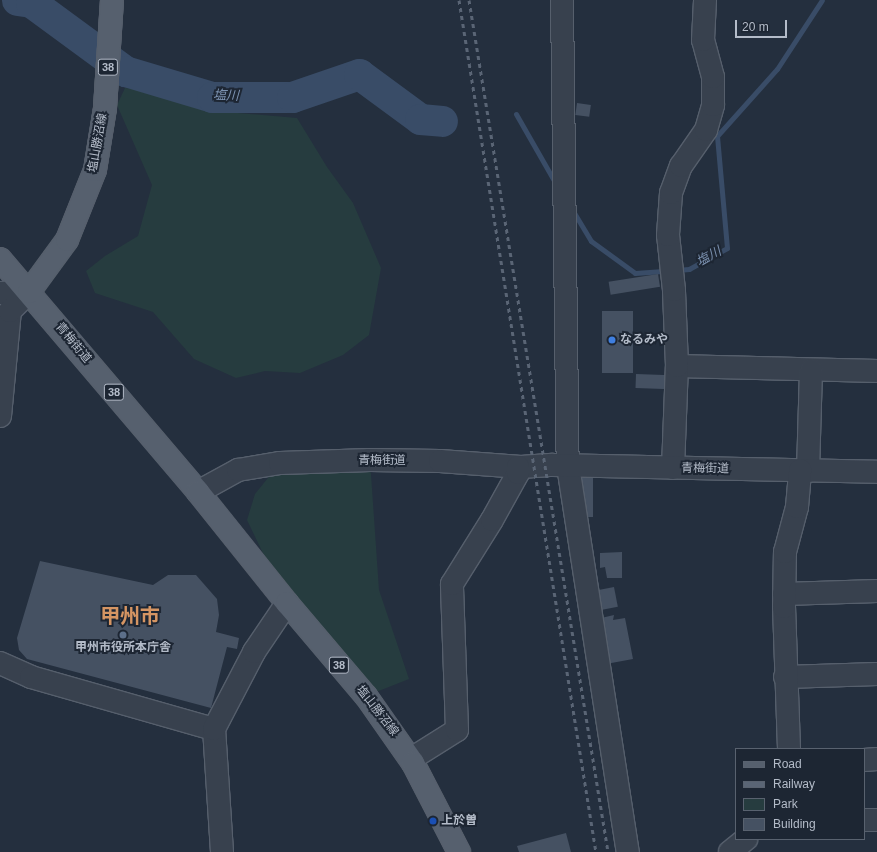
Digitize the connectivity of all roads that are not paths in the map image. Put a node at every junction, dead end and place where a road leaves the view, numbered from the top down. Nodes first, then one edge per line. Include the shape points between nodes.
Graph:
1 (112, 0) edge
2 (562, 0) edge
3 (705, 0) edge
4 (0, 259) edge
5 (29, 292) junction
6 (0, 293) edge
7 (677, 366) junction
8 (811, 370) junction
9 (877, 371) edge
10 (0, 416) edge
11 (518, 466) junction
12 (568, 466) junction
13 (673, 468) junction
14 (804, 470) junction
15 (877, 472) edge
16 (198, 492) junction
17 (877, 591) edge
18 (784, 594) junction
19 (287, 603) junction
20 (0, 663) edge
21 (877, 674) edge
22 (785, 678) junction
23 (214, 729) junction
24 (789, 748) edge
25 (411, 759) junction
26 (877, 759) edge
27 (865, 760) edge
28 (865, 820) edge
29 (877, 820) edge
30 (745, 840) edge
31 (222, 852) edge
32 (459, 852) edge
33 (628, 852) edge
34 (730, 852) edge

1 - 5 main road, 塩山勝沼線 / 38 via 105,108 95,170 67,240
2 - 12 street
3 - 7 street via 703,40 713,77 713,105 706,130 681,166 671,193 668,235 674,290
4 - 5 main road, 青梅街道
5 - 6 street
5 - 10 street via 10,311
5 - 16 main road, 青梅街道 / 38
7 - 8 street
7 - 13 street
8 - 9 street
8 - 14 street
11 - 12 street, 青梅街道
11 - 16 street, 青梅街道 via 440,461 280,463 238,470
11 - 25 street via 518,473 492,520 452,584 457,730
12 - 13 street, 青梅街道
12 - 33 street
13 - 14 street, 青梅街道
14 - 15 street, 青梅街道
14 - 18 street via 785,552
16 - 19 main road, 塩山勝沼線 / 38
17 - 18 street
18 - 22 street
19 - 23 street via 254,652
19 - 25 main road, 塩山勝沼線 / 38 via 366,696
20 - 23 street via 31,677
21 - 22 street
22 - 24 street
23 - 31 street
25 - 32 main road, 塩山勝沼線 / 38
26 - 27 street
28 - 29 street
30 - 34 street

